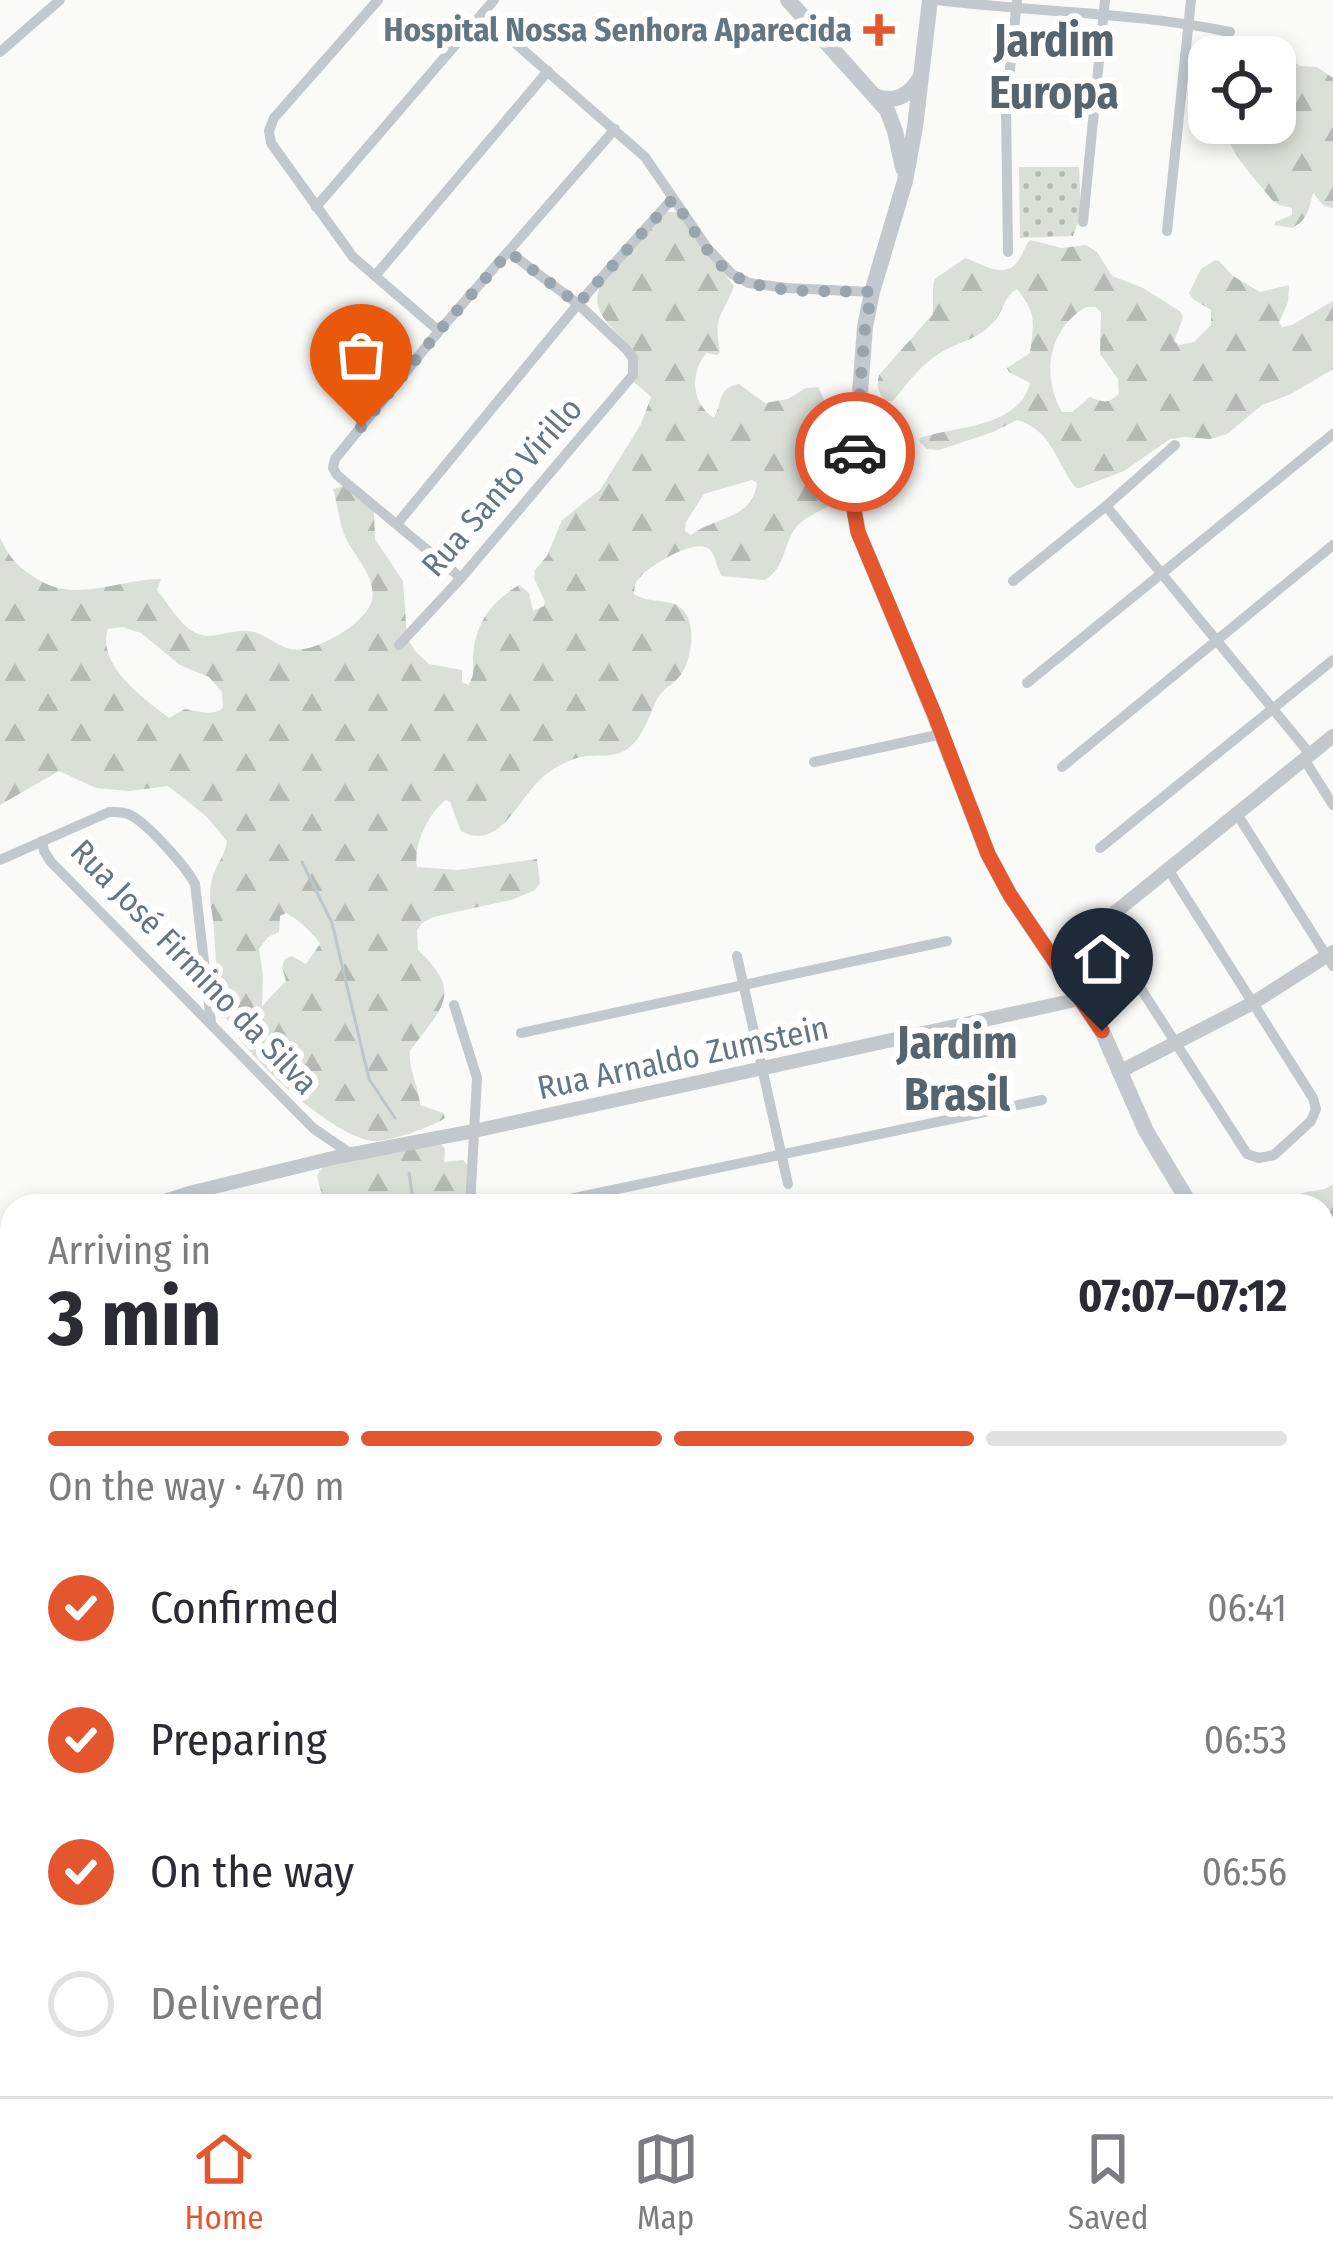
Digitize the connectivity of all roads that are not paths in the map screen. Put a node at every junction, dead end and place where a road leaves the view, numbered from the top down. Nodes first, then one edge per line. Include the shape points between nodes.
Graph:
1 (60, 0) edge
2 (378, 0) edge
3 (494, 0) edge
4 (788, 0) edge
5 (933, 0) edge
6 (1105, 0) edge
7 (1191, 0) edge
8 (1017, 5) edge
9 (482, 14) junction
10 (1103, 16) junction
11 (1190, 24) junction
12 (1230, 32) dead end
13 (0, 52) edge
14 (548, 71) junction
15 (920, 78) junction
16 (886, 98) junction
17 (615, 129) junction
18 (905, 181) junction
19 (673, 199) junction
20 (316, 208) junction
21 (1083, 222) dead end
22 (1167, 232) dead end
23 (509, 252) junction
24 (1008, 252) dead end
25 (375, 276) junction
26 (872, 292) junction
27 (578, 304) junction
28 (439, 331) junction
29 (1332, 438) edge
30 (1175, 445) dead end
31 (1106, 506) junction
32 (397, 524) junction
33 (1333, 545) edge
34 (1162, 574) junction
35 (460, 578) junction
36 (1013, 581) dead end
37 (1217, 641) junction
38 (399, 645) dead end
39 (1333, 660) edge
40 (1027, 683) dead end
41 (1274, 710) junction
42 (942, 734) junction
43 (1333, 736) edge
44 (1307, 757) junction
45 (814, 762) dead end
46 (1062, 767) dead end
47 (1333, 805) edge
48 (1237, 814) junction
49 (42, 841) junction
50 (1100, 848) dead end
51 (0, 860) edge
52 (1168, 869) junction
53 (1100, 925) junction
54 (947, 941) dead end
55 (737, 956) dead end
56 (1331, 958) edge
57 (1055, 961) junction
58 (744, 986) junction
59 (1080, 999) junction
60 (1253, 1003) junction
61 (454, 1005) dead end
62 (211, 1024) junction
63 (521, 1033) dead end
64 (1175, 1043) junction
65 (761, 1068) junction
66 (1120, 1072) junction
67 (1042, 1100) dead end
68 (313, 1128) junction
69 (474, 1131) junction
70 (780, 1153) junction
71 (351, 1154) junction
72 (325, 1161) junction
73 (788, 1184) dead end
74 (186, 1194) edge
75 (471, 1194) edge
76 (591, 1194) edge
77 (1184, 1194) edge

1 - 13 street
2 - 20 street via 269,131
3 - 9 street
4 - 16 main road
5 - 8 street
5 - 15 main road
6 - 10 street
7 - 11 street
8 - 10 street
8 - 24 street via 1006,108
9 - 14 street
9 - 20 street
10 - 11 street
10 - 21 street
11 - 12 street
11 - 22 street
14 - 17 street
14 - 25 street
15 - 16 main road via 913,90
15 - 18 main road
16 - 18 main road
17 - 19 street
17 - 23 street
18 - 26 main road
19 - 26 street via 720,264 749,283
19 - 27 street
20 - 25 street
23 - 27 street
23 - 28 street
25 - 28 street
26 - 42 main road via 852,499 866,553
27 - 32 street
27 - 35 street, Rua Santo Virillo via 633,358 633,375
28 - 32 street via 333,468
29 - 34 street
30 - 31 street
31 - 34 street
31 - 36 street
32 - 35 street
33 - 37 street
34 - 37 street
34 - 40 street
35 - 38 street, Rua Santo Virillo
37 - 41 street
37 - 46 street
39 - 41 street
41 - 44 street
41 - 50 street
42 - 45 street
42 - 57 main road via 988,854
43 - 44 street
44 - 47 street
44 - 48 street
48 - 52 street
48 - 56 street
49 - 51 street
49 - 62 street, Rua José Firmino da Silva via 51,862
49 - 62 street via 124,812 189,873
52 - 53 street
52 - 60 street
53 - 57 street
53 - 64 street
54 - 58 street
55 - 58 street
56 - 60 street
57 - 59 main road
58 - 63 street
58 - 65 street
59 - 65 street, Rua Arnaldo Zumstein
59 - 66 main road
60 - 64 street
60 - 64 street via 1316,1108 1274,1155 1247,1154
61 - 69 street via 477,1078
62 - 68 street, Rua José Firmino da Silva
64 - 66 street
65 - 69 street, Rua Arnaldo Zumstein
65 - 70 street
66 - 77 main road
67 - 70 street
68 - 71 street, Rua José Firmino da Silva
68 - 72 street, Rua José Firmino da Silva
69 - 71 street, Rua Arnaldo Zumstein
69 - 75 street
70 - 73 street
70 - 76 street
71 - 72 street, Rua Arnaldo Zumstein
72 - 74 street, Rua Arnaldo Zumstein

